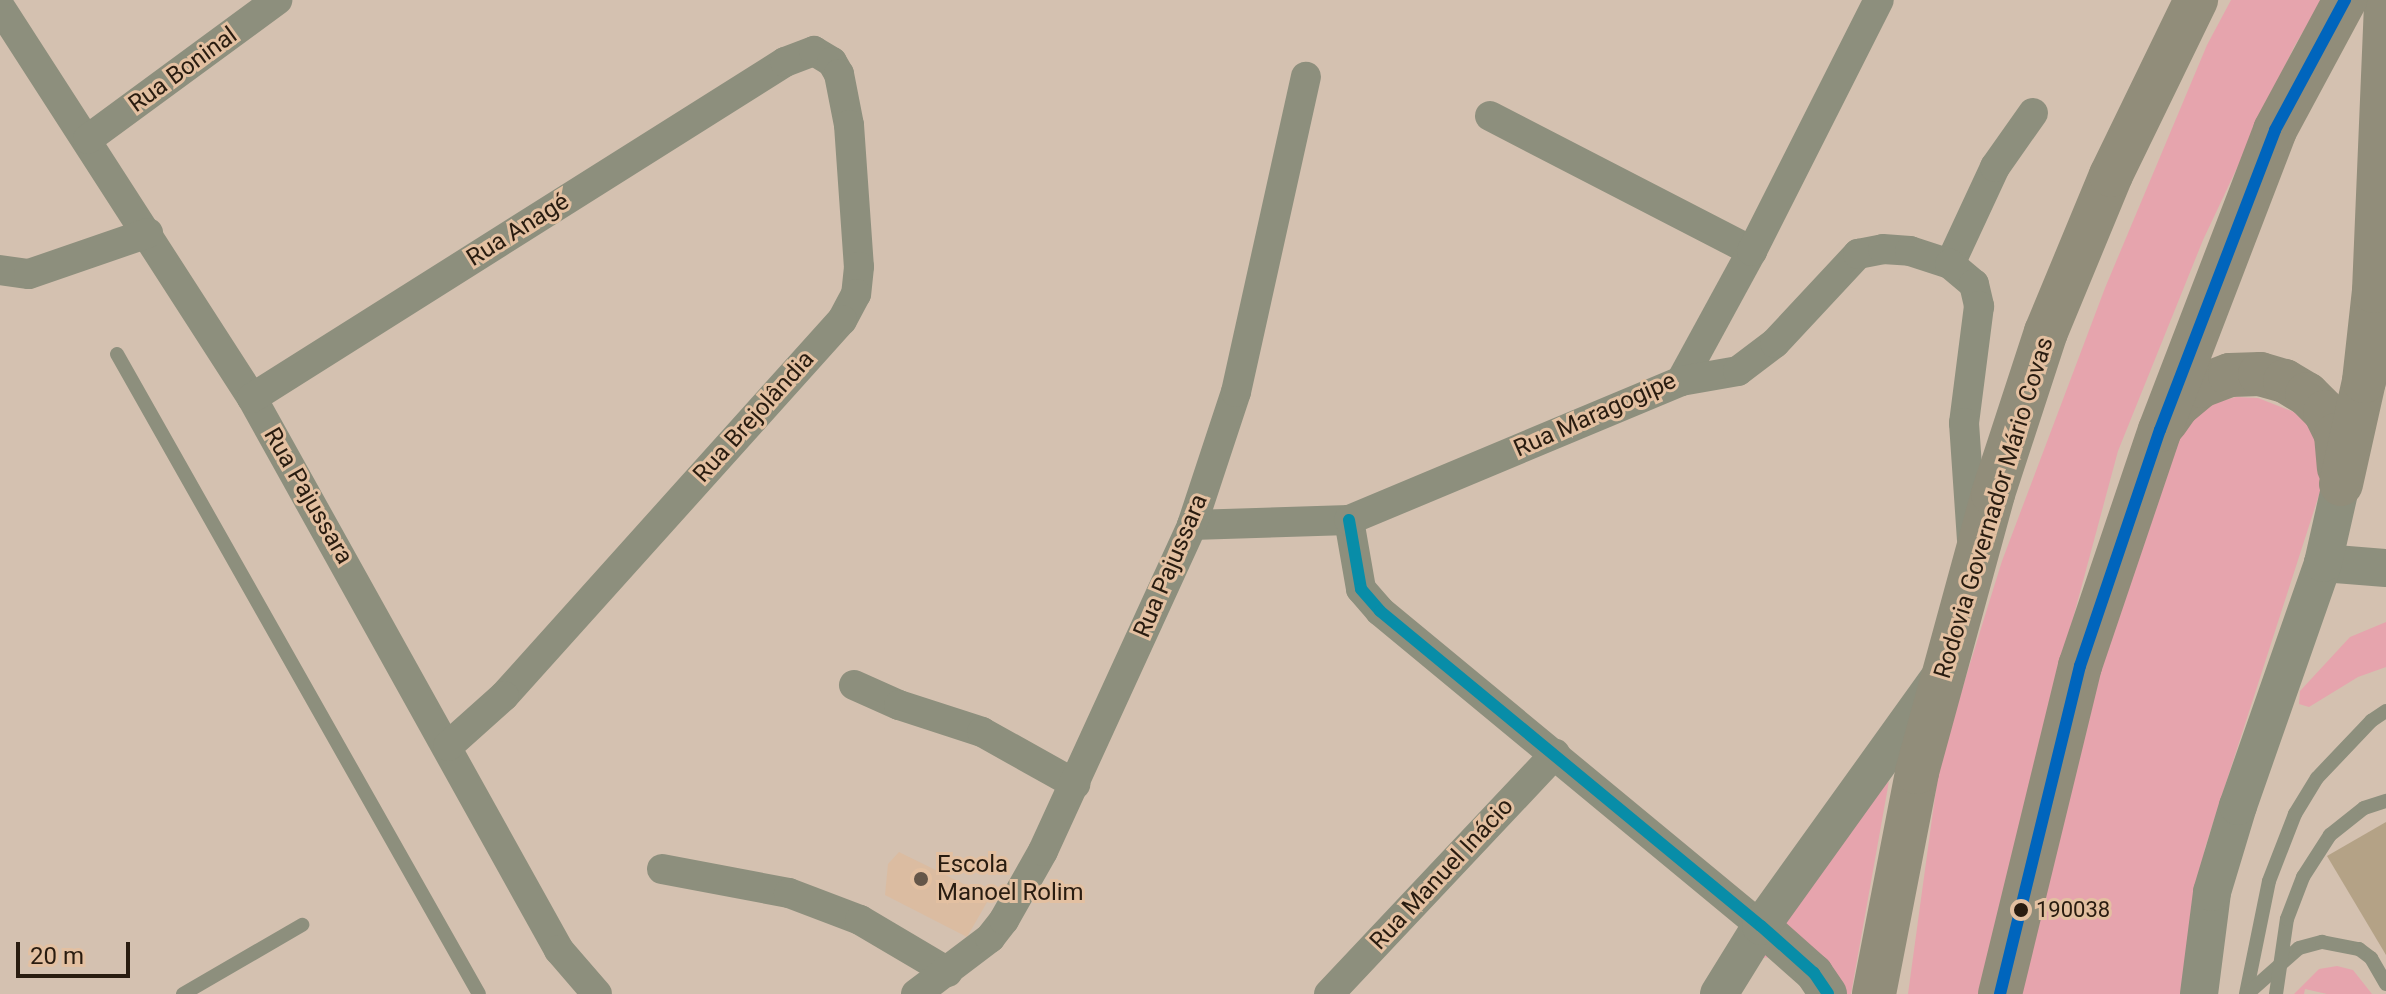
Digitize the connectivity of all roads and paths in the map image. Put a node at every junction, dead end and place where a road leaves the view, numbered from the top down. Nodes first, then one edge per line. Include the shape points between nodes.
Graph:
1 (277, 0) edge
2 (1879, 0) edge
3 (2196, 0) edge
4 (2345, 0) edge
5 (2386, 0) edge
6 (0, 7) edge
7 (785, 62) joint
8 (1306, 77) dead end
9 (2033, 113) dead end
10 (1490, 116) dead end
11 (88, 139) junction
12 (148, 233) junction
13 (1752, 251) junction
14 (1950, 264) junction
15 (0, 270) edge
16 (117, 354) dead end
17 (1681, 381) junction
18 (252, 398) junction
19 (2160, 430) junction
20 (2341, 484) junction
21 (1349, 520) junction
22 (1192, 525) junction
23 (1974, 559) junction
24 (2323, 563) junction
25 (2386, 568) edge
26 (1944, 671) junction
27 (854, 685) dead end
28 (2386, 711) edge
29 (448, 746) junction
30 (1555, 754) junction
31 (1075, 784) junction
32 (2386, 801) edge
33 (662, 869) dead end
34 (302, 925) dead end
35 (1761, 926) junction
36 (2281, 961) junction
37 (948, 972) junction
38 (2386, 984) edge
39 (209, 987) edge
40 (183, 994) edge
41 (479, 994) edge
42 (597, 994) edge
43 (916, 994) edge
44 (1329, 994) edge
45 (1719, 994) edge
46 (1828, 994) edge
47 (1874, 994) edge
48 (2000, 994) edge
49 (2199, 994) edge
50 (2246, 994) edge
51 (2276, 994) edge

1 - 11 street, Rua Boninal
2 - 13 street, Rua Maragogipe
3 - 23 highway, Rodovia Governador Mário Covas via 2111,175 2046,332
4 - 19 highway via 2275,130
5 - 20 highway via 2374,291 2364,381
6 - 11 street, Rua Pajussara
7 - 18 street, Rua Anagé
7 - 29 street, Rua Brejolândia via 814,51 832,62 843,84 858,231 856,294 842,320 514,684
8 - 22 street, Rua Pajussara via 1236,392
9 - 14 street via 1995,167
10 - 13 street
11 - 12 street, Rua Pajussara
12 - 15 street via 29,274
12 - 18 street, Rua Pajussara
13 - 17 street, Rua Maragogipe
14 - 17 street via 1910,251 1858,254 1775,343 1738,371
14 - 23 street via 1974,284 1979,306 1964,423
16 - 41 lane
17 - 21 street, Rua Maragogipe
18 - 29 street, Rua Pajussara
19 - 20 highway via 2201,386 2230,375 2260,374 2285,381 2325,412 2336,435
19 - 48 highway via 2080,666
20 - 24 street
21 - 22 street, Rua Maragogipe
21 - 30 street via 1361,589 1380,611
22 - 31 street, Rua Pajussara
23 - 26 highway, Rodovia Governador Mário Covas
24 - 25 street
24 - 49 street via 2212,892
26 - 35 street
26 - 47 highway, Rodovia Governador Mário Covas via 1911,801
27 - 31 street via 982,732
28 - 50 lane via 2317,778 2295,814 2269,881
29 - 42 street, Rua Pajussara via 559,950
30 - 35 street
30 - 44 street, Rua Manuel Inácio
31 - 37 street, Rua Pajussara via 1004,920
32 - 36 lane via 2349,818 2316,856 2287,919
33 - 37 street via 789,893 860,920
34 - 39 lane
35 - 45 street
35 - 46 street via 1814,973
36 - 38 lane via 2299,948 2342,944 2371,958
36 - 50 lane
36 - 51 lane
37 - 43 street, Rua Pajussara
39 - 40 lane

